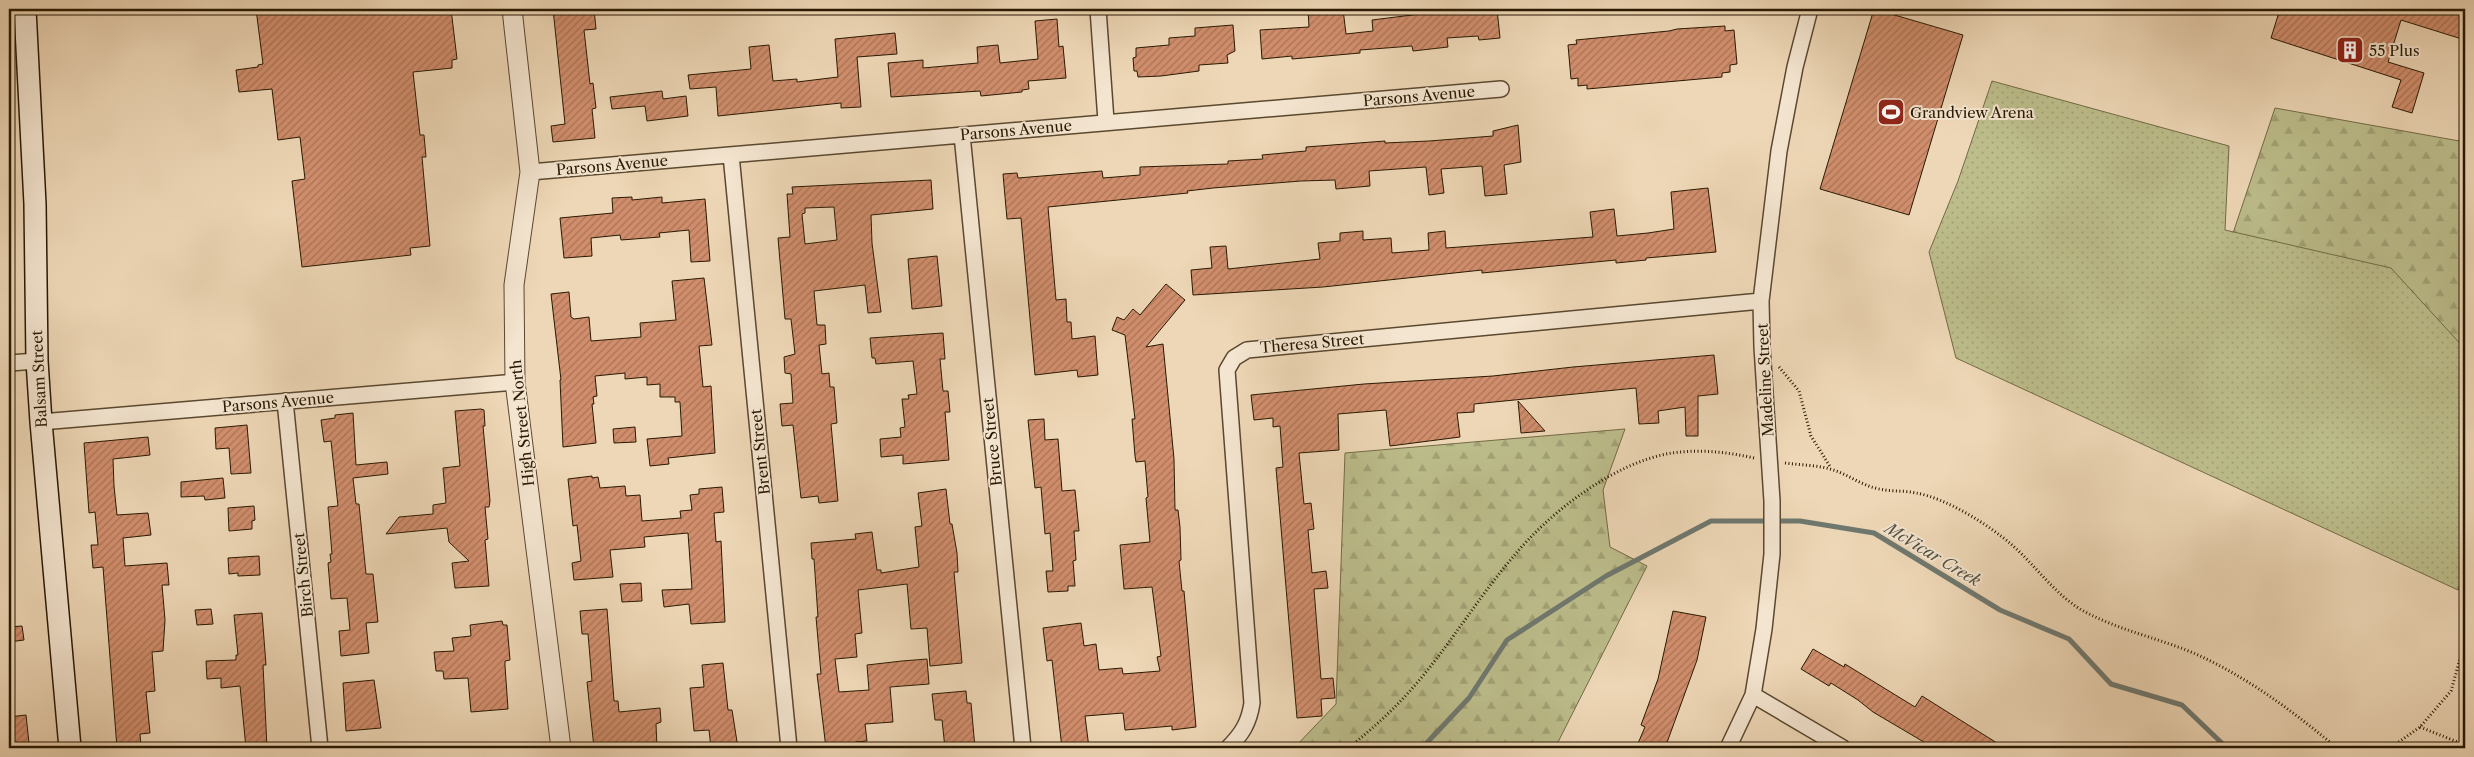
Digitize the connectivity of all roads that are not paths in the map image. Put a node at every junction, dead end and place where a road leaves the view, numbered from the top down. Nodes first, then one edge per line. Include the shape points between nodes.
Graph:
1 (25, 9) edge
2 (512, 9) edge
3 (1098, 9) edge
4 (1810, 9) edge
5 (1501, 89) dead end
6 (1106, 121) junction
7 (962, 135) junction
8 (731, 155) junction
9 (530, 172) junction
10 (1761, 301) junction
11 (37, 360) junction
12 (9, 363) edge
13 (515, 382) junction
14 (285, 401) junction
15 (41, 422) junction
16 (1753, 696) junction
17 (70, 748) edge
18 (320, 748) edge
19 (561, 748) edge
20 (789, 748) edge
21 (1023, 748) edge
22 (1228, 748) edge
23 (1728, 748) edge
24 (1843, 748) edge

1 - 11 main road, Balsam Street via 35,204
2 - 9 street, High Street North
3 - 6 street
4 - 10 street, Madeline Street via 1779,151
5 - 6 street, Parsons Avenue
6 - 7 street, Parsons Avenue
7 - 8 street, Parsons Avenue
7 - 21 street, Bruce Street
8 - 9 street, Parsons Avenue
8 - 20 street, Brent Street
9 - 13 street, High Street North via 514,286
10 - 16 street, Madeline Street via 1772,554
10 - 22 street, Theresa Street via 1248,350 1234,358 1227,370 1252,703 1250,719 1243,733
11 - 12 street
11 - 15 main road, Balsam Street
13 - 14 street, Parsons Avenue
13 - 19 street, High Street North
14 - 15 street, Parsons Avenue
14 - 18 street, Birch Street
15 - 17 main road, Balsam Street
16 - 23 street, Madeline Street
16 - 24 street

